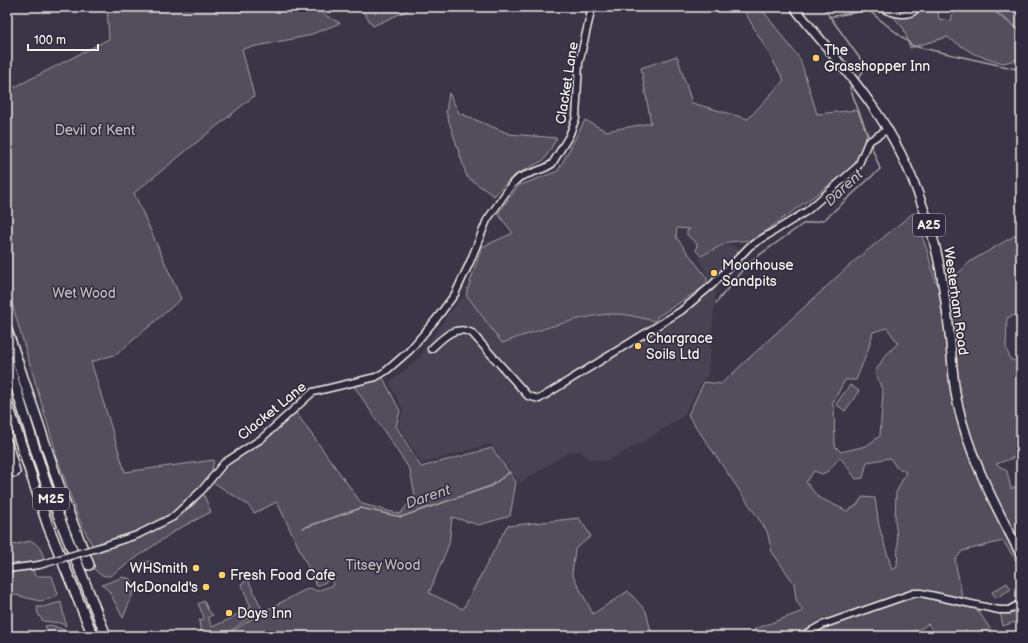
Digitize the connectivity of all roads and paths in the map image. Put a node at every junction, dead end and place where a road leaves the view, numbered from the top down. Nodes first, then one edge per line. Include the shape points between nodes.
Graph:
1 (592, 7) edge
2 (794, 7) edge
3 (880, 7) edge
4 (918, 7) edge
5 (888, 129) junction
6 (7, 330) edge
7 (431, 349) dead end
8 (7, 359) edge
9 (7, 402) edge
10 (7, 443) edge
11 (15, 472) dead end
12 (1021, 555) edge
13 (89, 566) dead end
14 (7, 568) edge
15 (1021, 603) edge
16 (93, 636) edge
17 (106, 636) edge
18 (802, 636) edge

1 - 14 street, Clacket Lane, bridge via 579,63 576,118 569,136 552,164 520,177 512,184 487,220 455,294 409,351 376,377 313,392 261,438 224,464 202,490 173,517 137,535 97,548 39,565
2 - 5 main road, Westerham Road / A25 via 855,82
3 - 4 street via 903,14
5 - 7 street via 868,142 858,166 807,211 750,246 712,285 681,311 539,399 528,396 472,333 453,331
5 - 12 main road, Westerham Road / A25 via 914,183 934,244 946,306 954,387 967,439 984,484
6 - 13 highway, M25 via 66,506
8 - 17 highway, M25 via 46,484
9 - 16 highway, M25 via 50,532
10 - 11 highway
15 - 18 street via 1009,610 998,610 914,593 822,625

